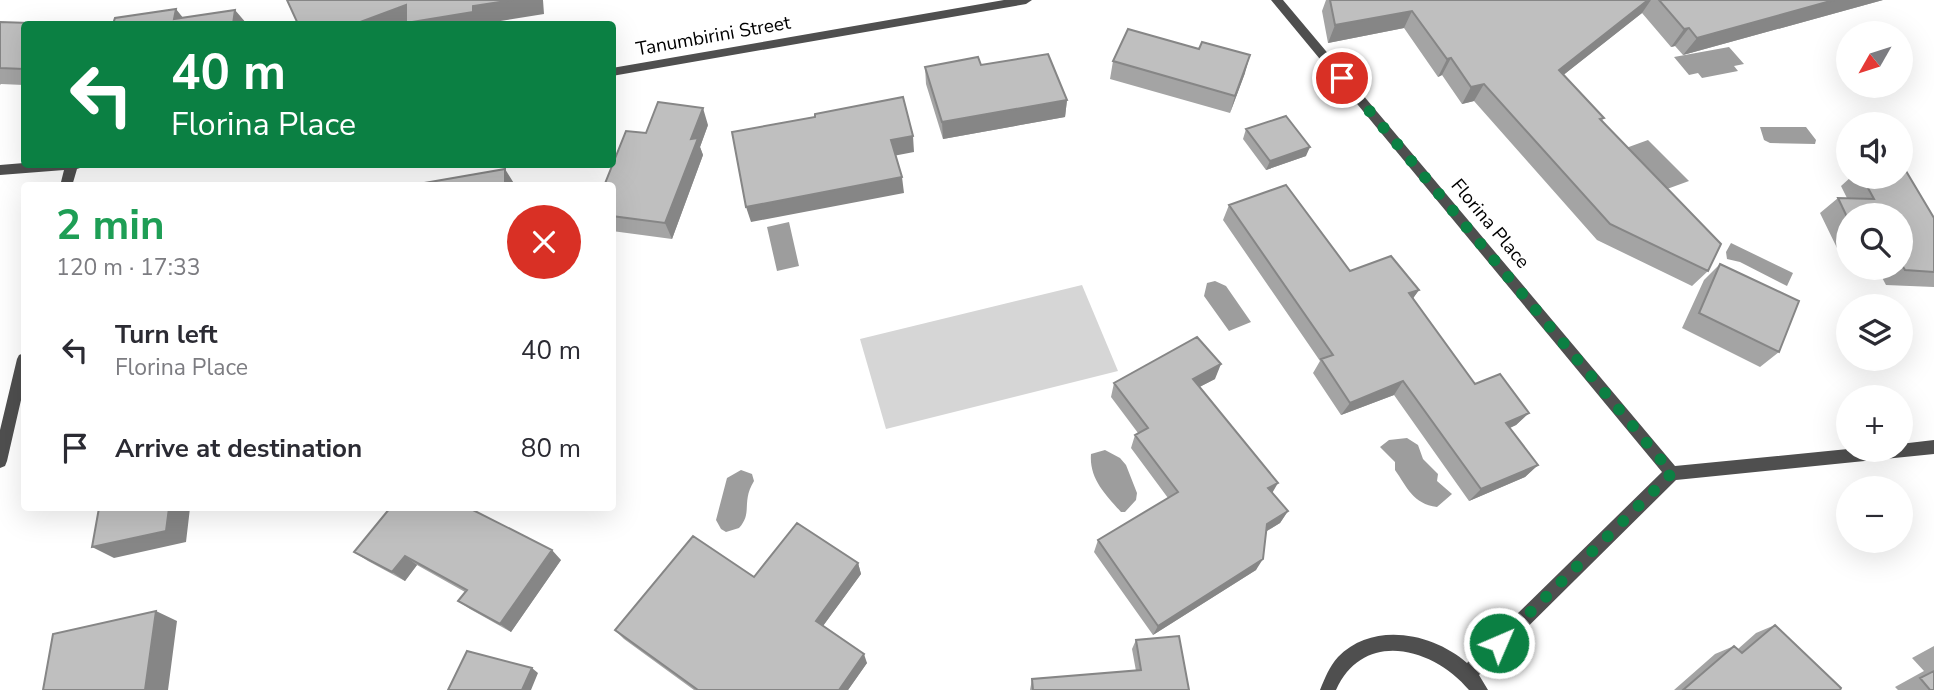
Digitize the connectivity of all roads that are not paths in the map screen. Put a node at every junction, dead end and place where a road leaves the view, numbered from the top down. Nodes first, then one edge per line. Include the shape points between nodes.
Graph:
1 (1026, 0) edge
2 (1277, 0) edge
3 (616, 71) edge
4 (30, 168) edge
5 (0, 170) edge
6 (21, 372) edge
7 (1934, 447) edge
8 (0, 461) edge
9 (1672, 473) junction
10 (1468, 674) junction
11 (1328, 690) edge
12 (1480, 690) edge

1 - 3 street, Tanumbirini Street
2 - 9 street, Florina Place
4 - 5 street
6 - 8 street
7 - 9 street
9 - 10 street
10 - 11 street via 1440,653 1408,643 1377,643 1351,655 1332,677
10 - 12 street

